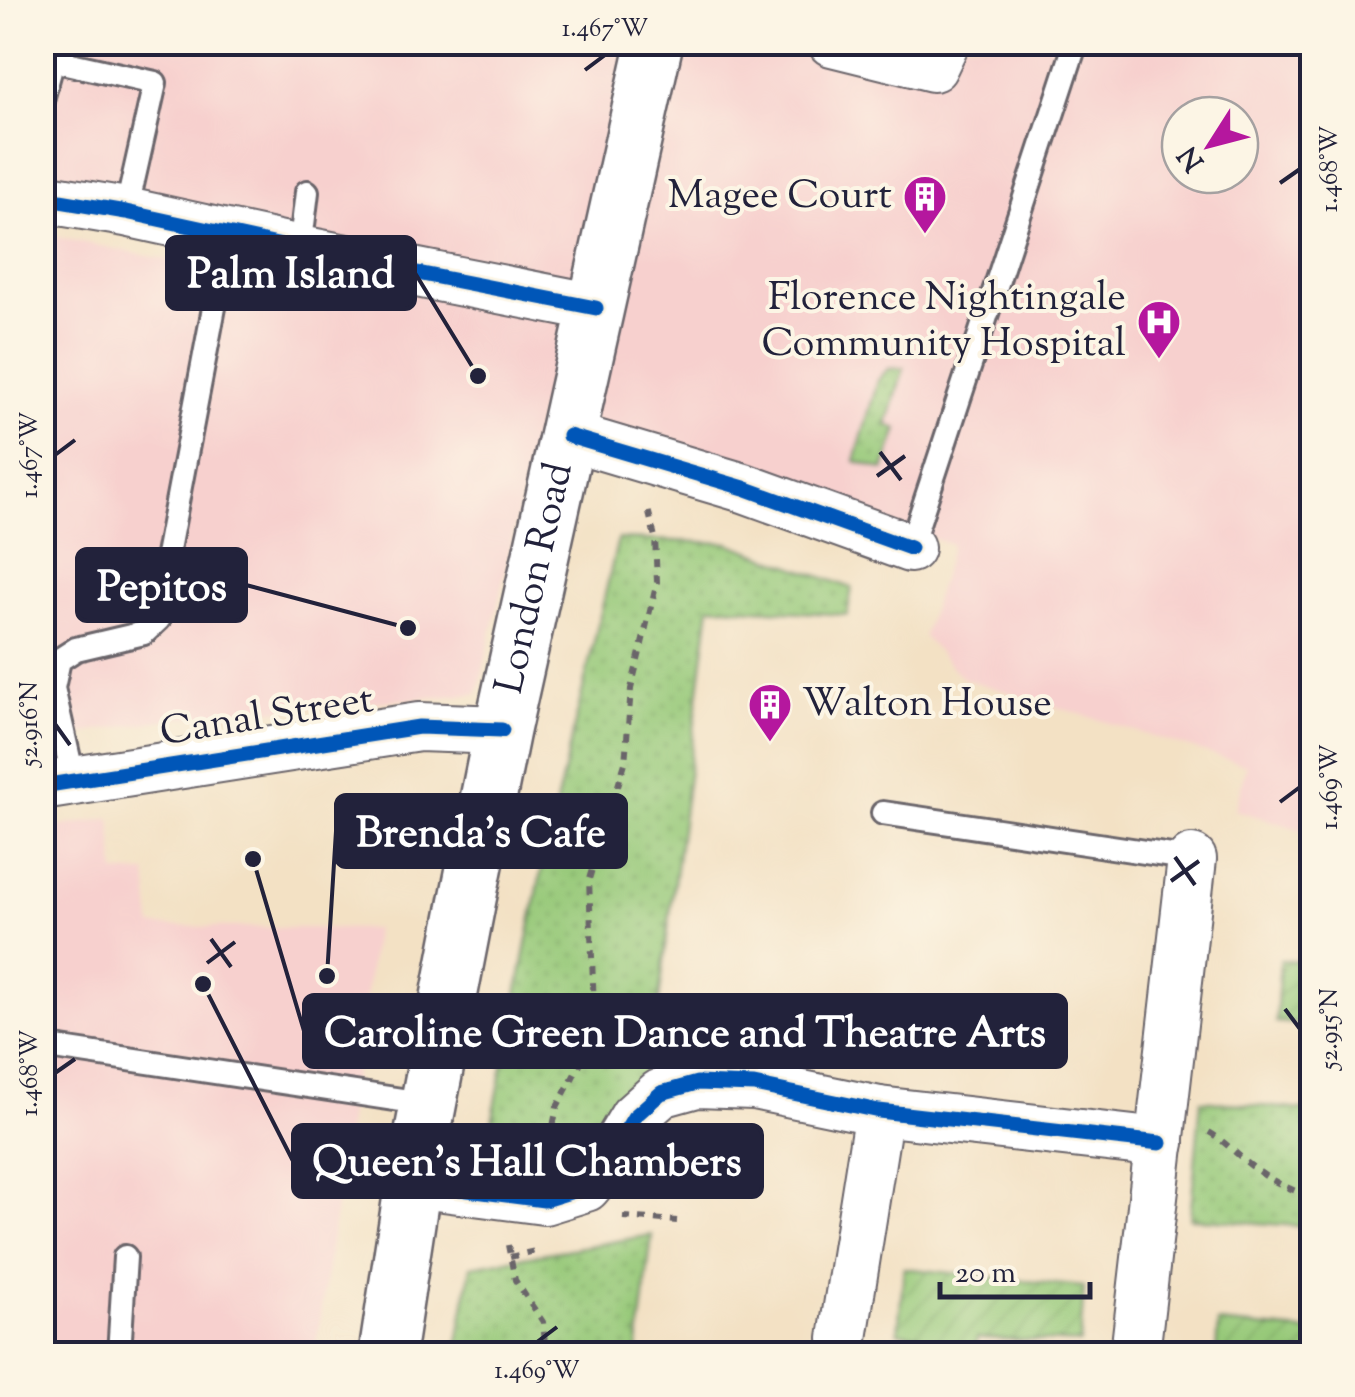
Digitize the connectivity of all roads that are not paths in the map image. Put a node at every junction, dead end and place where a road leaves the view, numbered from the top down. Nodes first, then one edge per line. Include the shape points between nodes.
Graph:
1 (655, 42) edge
2 (832, 42) edge
3 (946, 42) edge
4 (1076, 42) edge
5 (42, 100) edge
6 (307, 192) dead end
7 (42, 198) edge
8 (126, 212) junction
9 (300, 250) junction
10 (216, 297) dead end
11 (596, 308) junction
12 (569, 436) junction
13 (910, 548) joint
14 (502, 730) junction
15 (58, 784) edge
16 (883, 813) dead end
17 (1192, 859) joint
18 (42, 1046) edge
19 (428, 1104) junction
20 (878, 1112) junction
21 (1162, 1123) junction
22 (413, 1183) junction
23 (125, 1256) dead end
24 (842, 1346) edge
25 (119, 1354) edge
26 (387, 1354) edge
27 (1136, 1354) edge

1 - 11 main road, London Road
2 - 3 street via 934,67
4 - 13 lane
5 - 8 lane via 53,60 155,83
6 - 9 lane
7 - 8 street
8 - 9 street
9 - 11 street
10 - 15 lane via 159,619 144,633 76,649 59,660 53,688
11 - 12 main road, London Road
12 - 13 street via 744,488
12 - 14 main road, London Road
14 - 15 street, Canal Street via 420,728
14 - 19 main road, London Road
16 - 17 lane
17 - 21 street
18 - 19 lane
19 - 22 main road, London Road
20 - 21 street
20 - 22 street via 754,1086 696,1084 661,1092 634,1117 586,1188 544,1200
20 - 24 street
21 - 27 street
22 - 26 main road, London Road
23 - 25 lane

